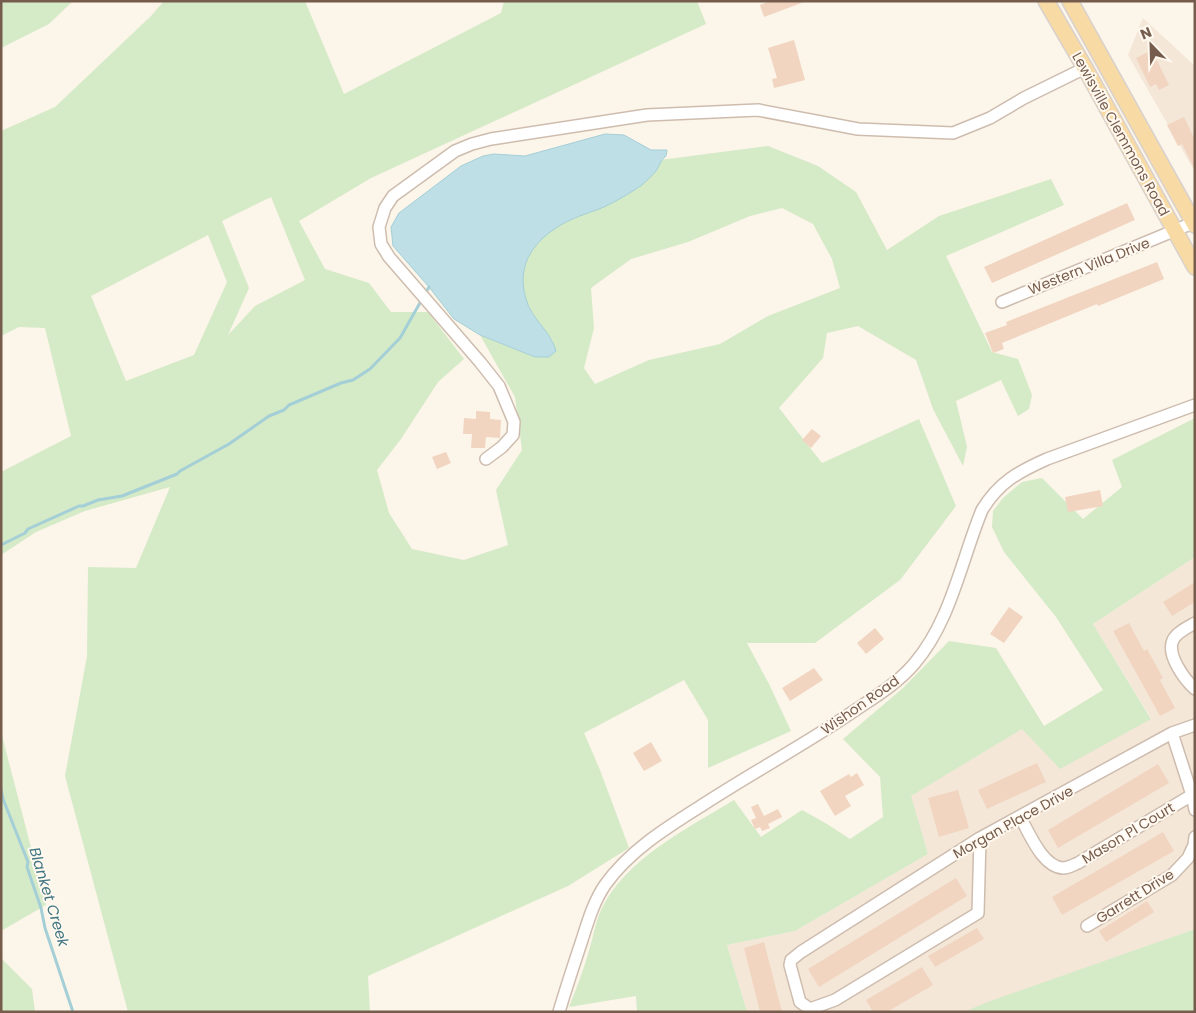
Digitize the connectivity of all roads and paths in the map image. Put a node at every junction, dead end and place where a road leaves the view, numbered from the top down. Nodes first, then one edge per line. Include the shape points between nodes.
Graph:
1 (1046, 1) edge
2 (1070, 1) edge
3 (1085, 68) junction
4 (1194, 223) edge
5 (1175, 231) junction
6 (1195, 267) edge
7 (1002, 302) dead end
8 (1195, 405) edge
9 (486, 459) dead end
10 (1195, 623) edge
11 (1195, 689) edge
12 (1195, 725) edge
13 (1172, 733) junction
14 (1192, 795) junction
15 (1195, 810) edge
16 (1020, 817) junction
17 (980, 838) junction
18 (1195, 838) edge
19 (1087, 926) dead end
20 (559, 1012) edge

1 - 3 main road, Lewisville Clemmons Road
2 - 4 main road, Lewisville Clemmons Road
3 - 5 main road, Lewisville Clemmons Road
3 - 9 street via 990,118 953,133 858,129 758,110 647,115 492,139 455,151 392,196 378,227 381,244 389,257 499,386 514,422 513,435
4 - 5 street, Western Villa Drive
5 - 6 main road, Lewisville Clemmons Road
5 - 7 street, Western Villa Drive
8 - 20 street, Wishon Road via 1047,459 1024,469 1000,486 982,510 943,617 914,664 880,693 835,724 666,828 624,863 597,898
10 - 11 street via 1175,637 1172,645 1175,661
12 - 13 street, Morgan Place Drive
13 - 14 street
13 - 16 street, Morgan Place Drive
14 - 15 street
14 - 16 street, Mason Pl Court via 1078,863 1064,868 1055,866 1043,856
16 - 17 street, Morgan Place Drive
17 - 17 street, Morgan Place Drive via 792,960 790,966 800,1002 810,1009 835,1000 978,914
18 - 19 street, Garrett Drive via 1188,858 1172,875

